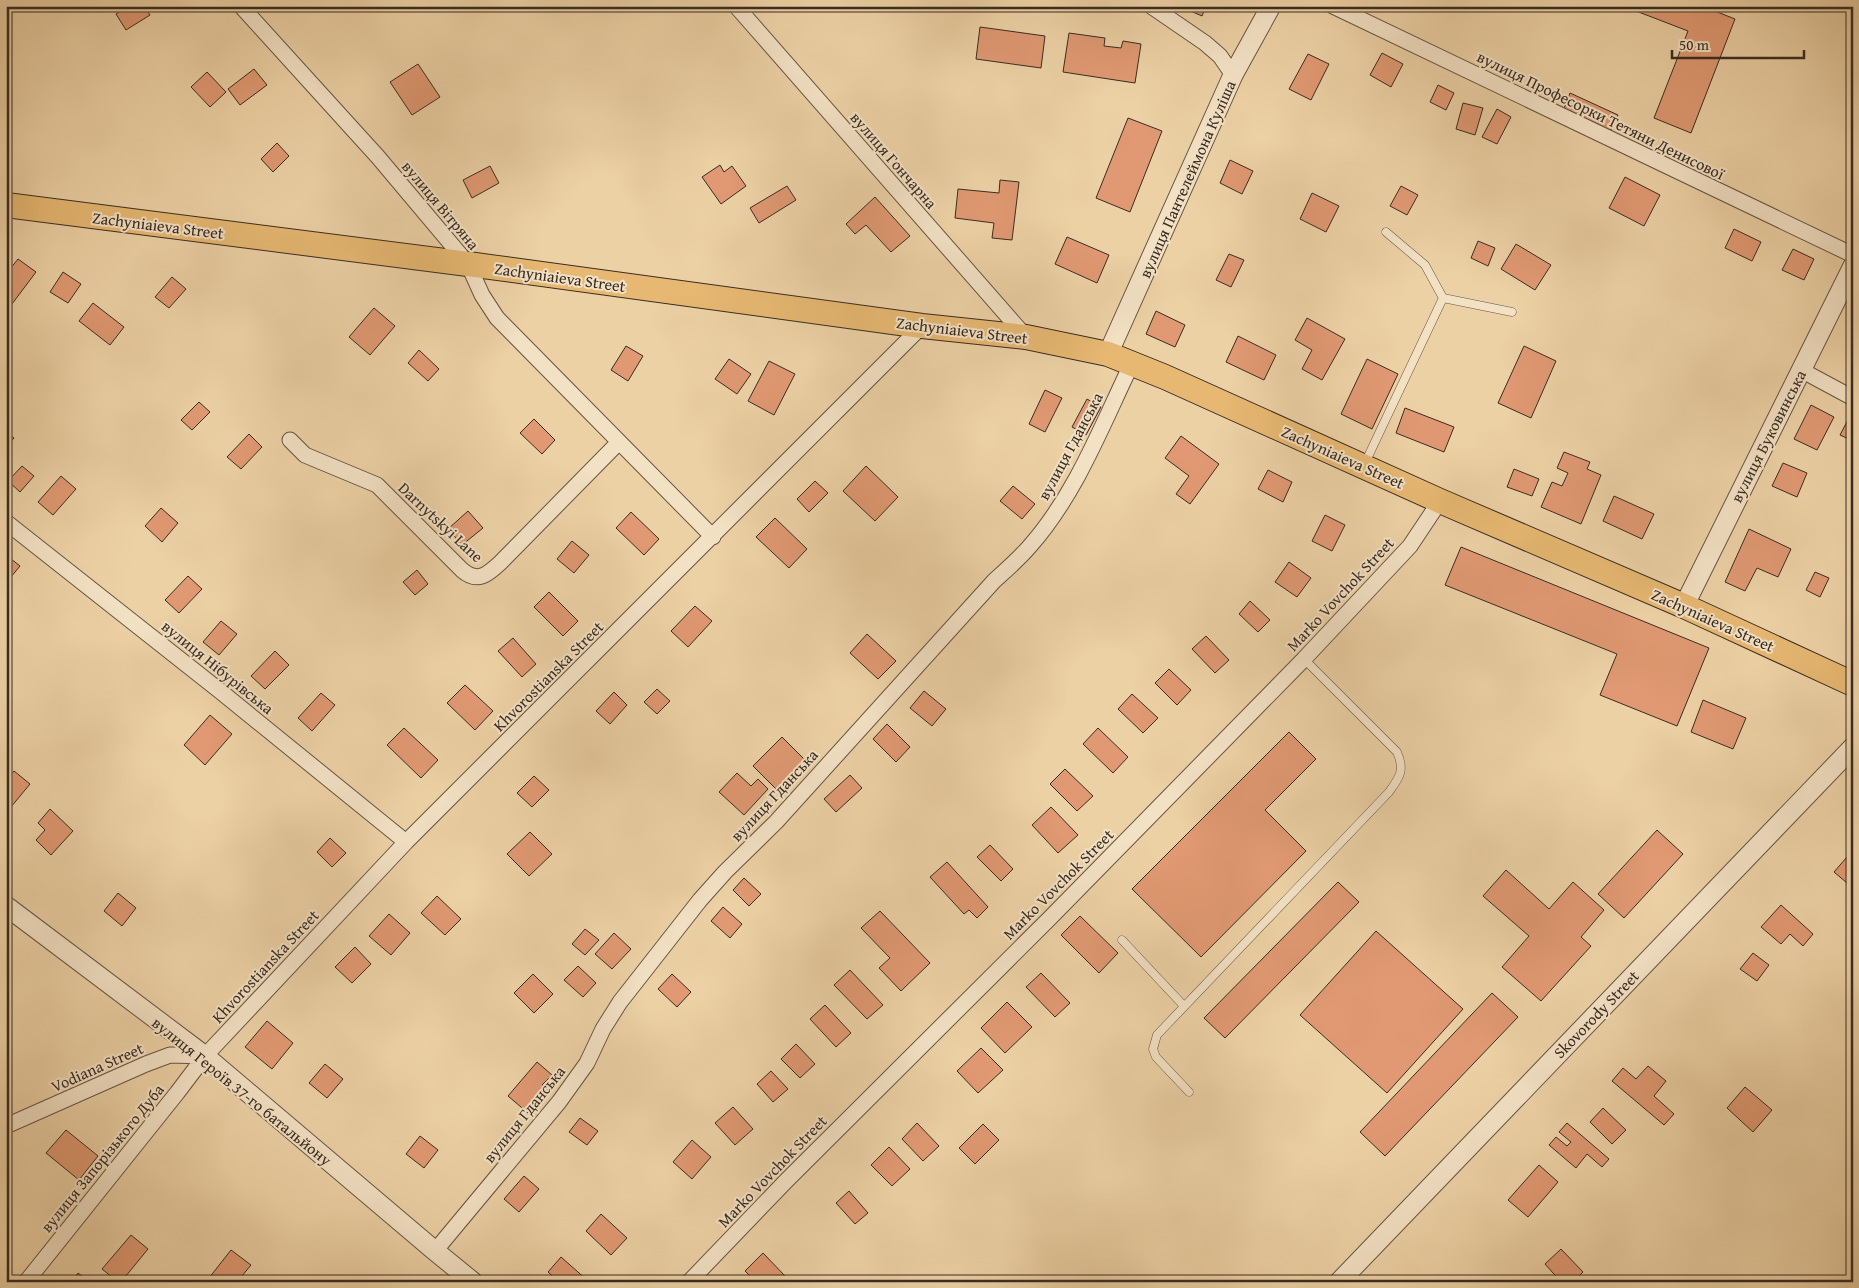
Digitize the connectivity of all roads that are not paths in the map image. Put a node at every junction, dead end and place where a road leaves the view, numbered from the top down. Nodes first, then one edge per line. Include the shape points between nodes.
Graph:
1 (241, 6) edge
2 (736, 6) edge
3 (1150, 6) edge
4 (1271, 6) edge
5 (1333, 6) edge
6 (1233, 76) junction
7 (6, 205) edge
8 (1386, 232) dead end
9 (1853, 254) edge
10 (468, 264) junction
11 (1853, 266) edge
12 (1443, 298) junction
13 (1512, 312) dead end
14 (922, 326) junction
15 (1026, 336) junction
16 (1108, 354) junction
17 (1132, 363) junction
18 (1801, 370) junction
19 (1853, 398) edge
20 (290, 440) dead end
21 (618, 443) junction
22 (1364, 466) junction
23 (1440, 501) junction
24 (6, 522) edge
25 (713, 537) junction
26 (1684, 606) junction
27 (1304, 659) junction
28 (1853, 684) edge
29 (1853, 747) edge
30 (406, 842) junction
31 (6, 906) edge
32 (1122, 940) dead end
33 (1184, 1006) junction
34 (204, 1056) junction
35 (1189, 1092) dead end
36 (6, 1126) edge
37 (434, 1251) junction
38 (26, 1282) edge
39 (473, 1282) edge
40 (689, 1282) edge
41 (1338, 1282) edge

1 - 10 street, вулиця Вітряна via 378,157
2 - 15 street, вулиця Гончарна
3 - 6 street via 1205,43 1220,56
4 - 6 street, вулиця Пантелеймона Куліша
5 - 9 street, вулиця Професорки Тетяни Денисової
6 - 16 street, вулиця Пантелеймона Куліша
7 - 10 main road, Zachyniaieva Street
8 - 12 lane via 1425,265
10 - 14 main road, Zachyniaieva Street
10 - 21 street, вулиця Вітряна via 497,318
11 - 18 street, вулиця Буковинська
12 - 13 lane
12 - 22 lane
14 - 15 main road, Zachyniaieva Street
14 - 25 street, Khvorostianska Street
15 - 16 main road, Zachyniaieva Street
16 - 17 main road, Zachyniaieva Street
17 - 22 main road, Zachyniaieva Street
17 - 37 street, вулиця Гданська via 1081,471 1031,546 994,581 776,822 700,900 620,1002 587,1062 559,1102
18 - 19 street
18 - 26 street, вулиця Буковинська
20 - 21 street, Darnytskyi Lane via 305,455 377,485 462,570 470,577 479,578 508,555
21 - 25 street, вулиця Вітряна
22 - 23 main road, Zachyniaieva Street
23 - 26 main road, Zachyniaieva Street
23 - 27 street, Marko Vovchok Street via 1410,546
24 - 30 street, вулиця Нібурівська
25 - 30 street, Khvorostianska Street
26 - 28 main road, Zachyniaieva Street
27 - 33 lane via 1396,752 1402,769 1389,792
27 - 40 street, Marko Vovchok Street
29 - 41 street, Skovorody Street
30 - 34 street, Khvorostianska Street
31 - 34 street, вулиця Героїв 37-го батальйону
32 - 33 lane
33 - 35 lane via 1157,1035 1153,1049 1156,1057
34 - 36 street, Vodiana Street via 170,1055
34 - 37 street, вулиця Героїв 37-го батальйону
34 - 38 street, вулиця Запорізького Дуба
37 - 39 street, вулиця Героїв 37-го батальйону

